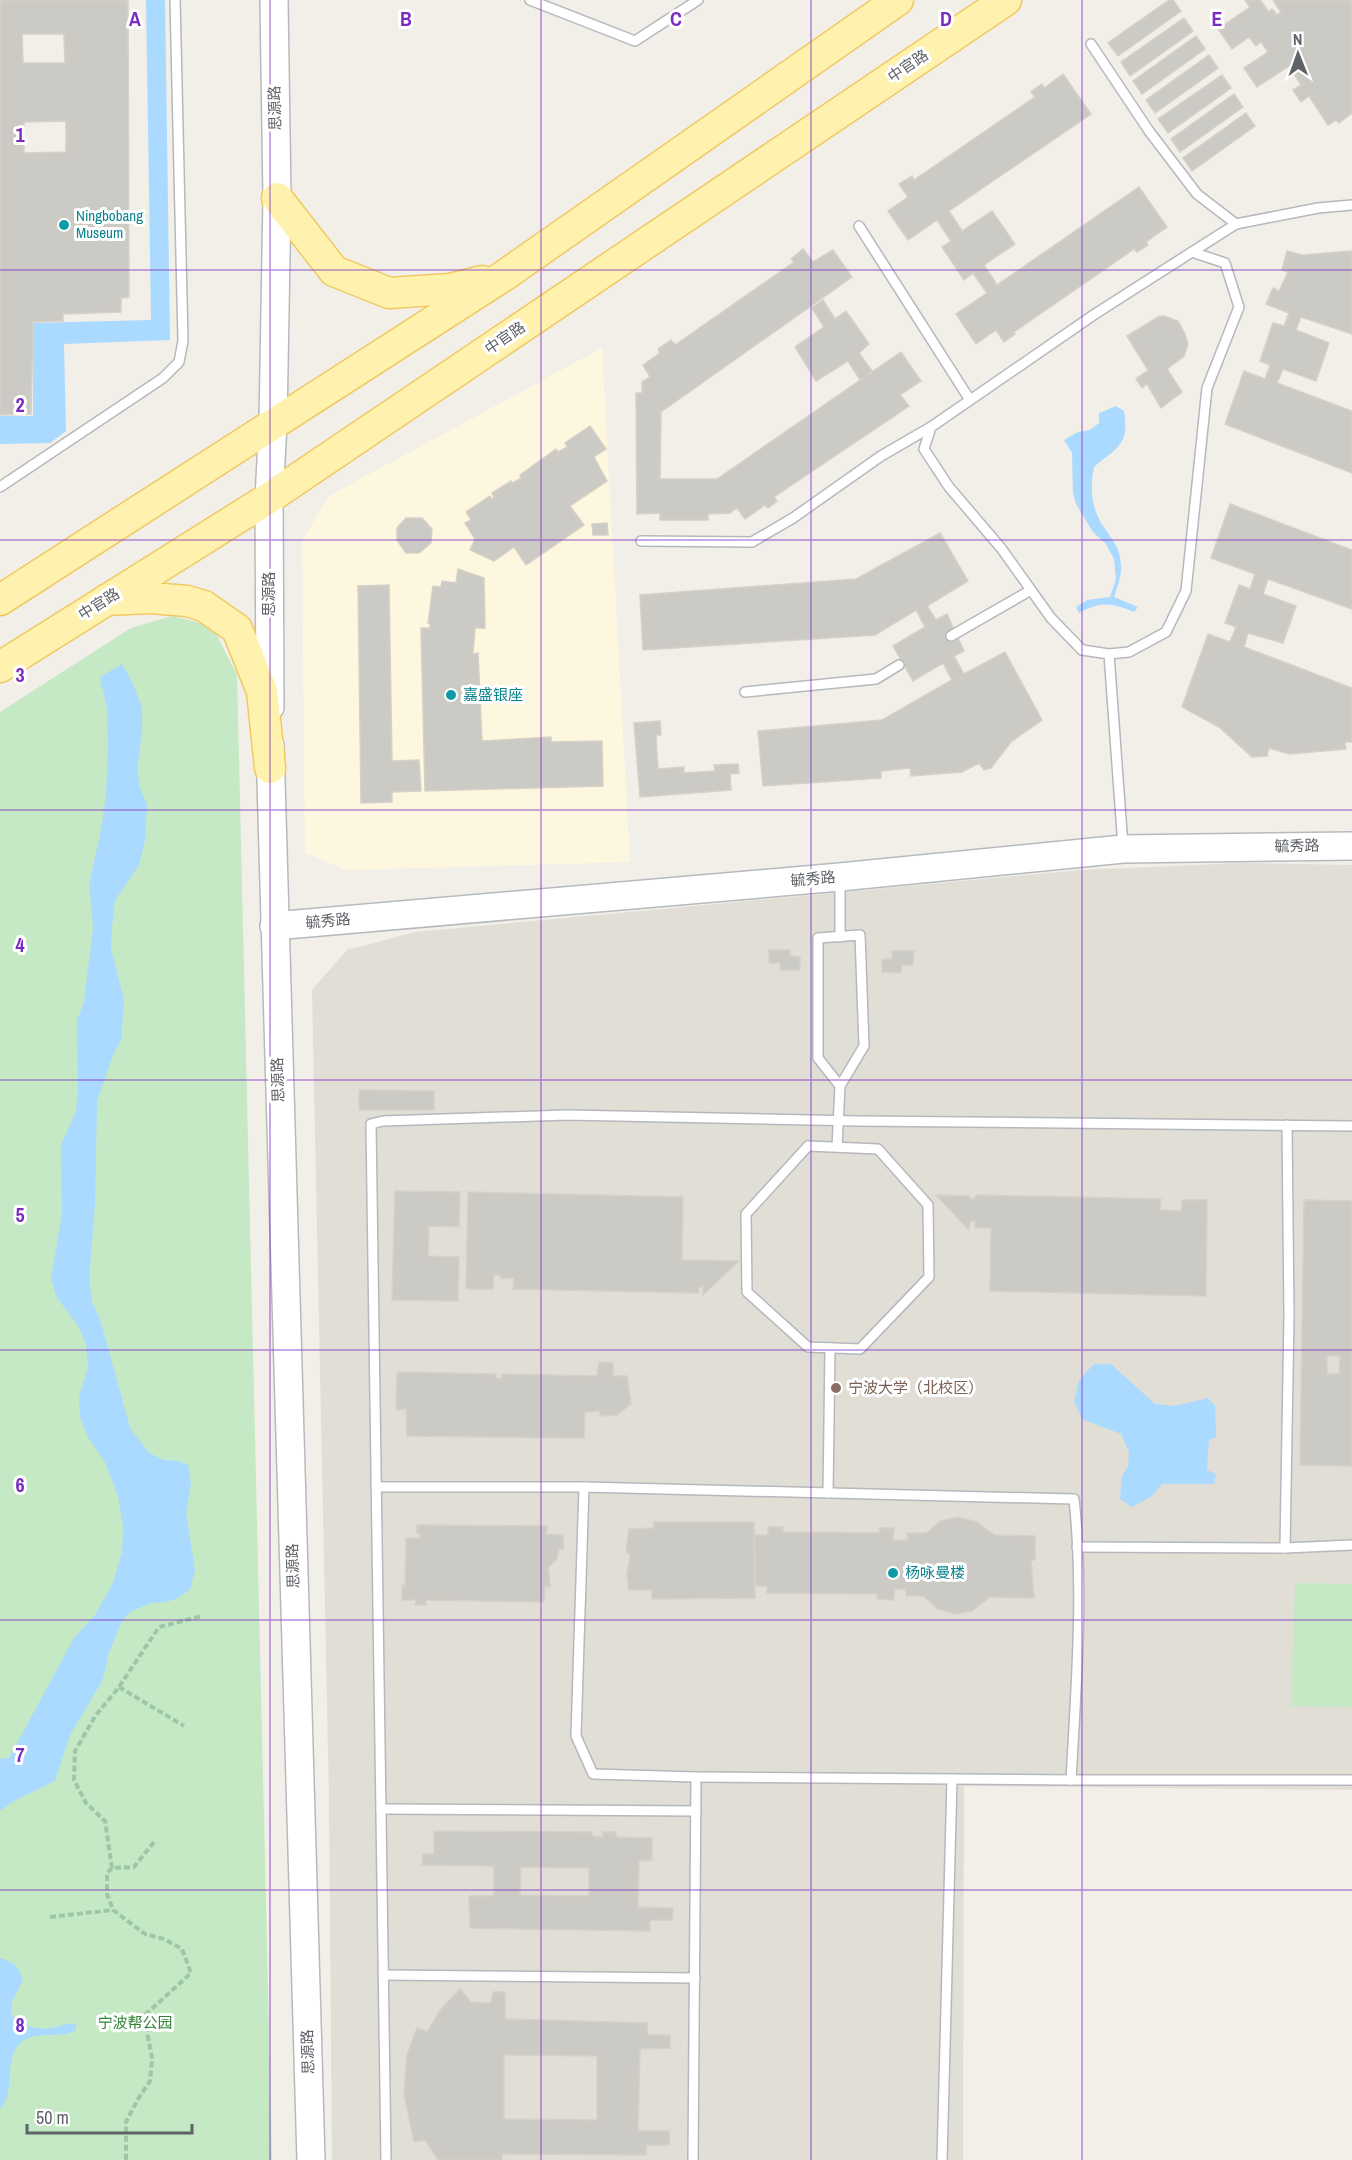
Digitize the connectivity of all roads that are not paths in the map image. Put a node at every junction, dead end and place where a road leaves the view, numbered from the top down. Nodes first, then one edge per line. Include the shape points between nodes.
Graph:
1 (176, 0) edge
2 (274, 0) edge
3 (530, 0) edge
4 (698, 0) edge
5 (898, 0) edge
6 (1006, 0) edge
7 (1091, 44) dead end
8 (277, 198) junction
9 (1352, 205) edge
10 (1236, 224) junction
11 (859, 226) dead end
12 (1192, 252) junction
13 (505, 275) junction
14 (970, 400) junction
15 (273, 423) junction
16 (931, 427) junction
17 (0, 487) edge
18 (269, 498) junction
19 (641, 541) dead end
20 (1031, 590) junction
21 (0, 600) edge
22 (106, 600) junction
23 (951, 636) dead end
24 (1108, 654) junction
25 (899, 665) dead end
26 (0, 668) edge
27 (745, 692) dead end
28 (270, 768) junction
29 (1352, 846) edge
30 (1124, 849) junction
31 (840, 877) junction
32 (274, 926) junction
33 (840, 936) junction
34 (840, 1086) junction
35 (839, 1120) junction
36 (1287, 1125) junction
37 (1352, 1126) edge
38 (837, 1147) junction
39 (830, 1348) junction
40 (376, 1487) junction
41 (584, 1488) junction
42 (828, 1493) junction
43 (1352, 1545) edge
44 (1077, 1547) junction
45 (1285, 1548) junction
46 (696, 1777) junction
47 (952, 1779) junction
48 (1071, 1780) junction
49 (1352, 1780) edge
50 (381, 1809) junction
51 (696, 1811) junction
52 (383, 1975) junction
53 (695, 1978) junction
54 (311, 2160) edge
55 (386, 2160) edge
56 (693, 2160) edge
57 (942, 2160) edge

1 - 17 lane via 183,341 179,362 163,378
2 - 8 street, 思源路
3 - 4 lane via 636,41
5 - 13 main road
6 - 18 main road, 中官路
7 - 10 lane via 1197,194
8 - 13 main road via 334,271 389,292 450,289
8 - 15 street, 思源路
9 - 10 lane
10 - 12 lane
11 - 14 lane
12 - 14 lane
12 - 24 lane via 1225,263 1239,307 1208,388 1186,591 1166,632 1129,652
13 - 15 main road
14 - 16 lane
15 - 18 street, 思源路
15 - 21 main road
16 - 19 lane via 752,542
16 - 20 lane via 924,449 949,487
18 - 22 main road, 中官路
18 - 28 street, 思源路
20 - 23 lane
20 - 24 lane via 1082,650
22 - 26 main road, 中官路
22 - 28 main road via 150,598 187,602 204,606 237,629 262,691
24 - 30 lane
25 - 27 lane via 876,679
28 - 32 street, 思源路
29 - 30 street, 毓秀路
30 - 31 street, 毓秀路
31 - 32 street, 毓秀路
31 - 33 lane
32 - 54 street, 思源路
33 - 34 lane via 818,938 818,1058
33 - 34 lane via 860,935 864,1046
34 - 35 lane
35 - 36 lane
35 - 38 lane
35 - 40 lane via 567,1115 371,1124
36 - 37 lane
36 - 45 lane
38 - 39 lane via 808,1146 746,1214 747,1292 808,1347
38 - 39 lane via 878,1149 928,1205 929,1277 860,1349
39 - 42 lane
40 - 41 lane
40 - 50 lane
41 - 42 lane
41 - 46 lane via 576,1736 593,1774
42 - 44 lane via 1074,1499
43 - 45 lane
44 - 45 lane
44 - 48 lane via 1078,1645
46 - 47 lane
46 - 51 lane
47 - 48 lane
47 - 57 lane
48 - 49 lane
50 - 51 lane
50 - 52 lane
51 - 53 lane
52 - 53 lane
52 - 55 lane
53 - 56 lane

